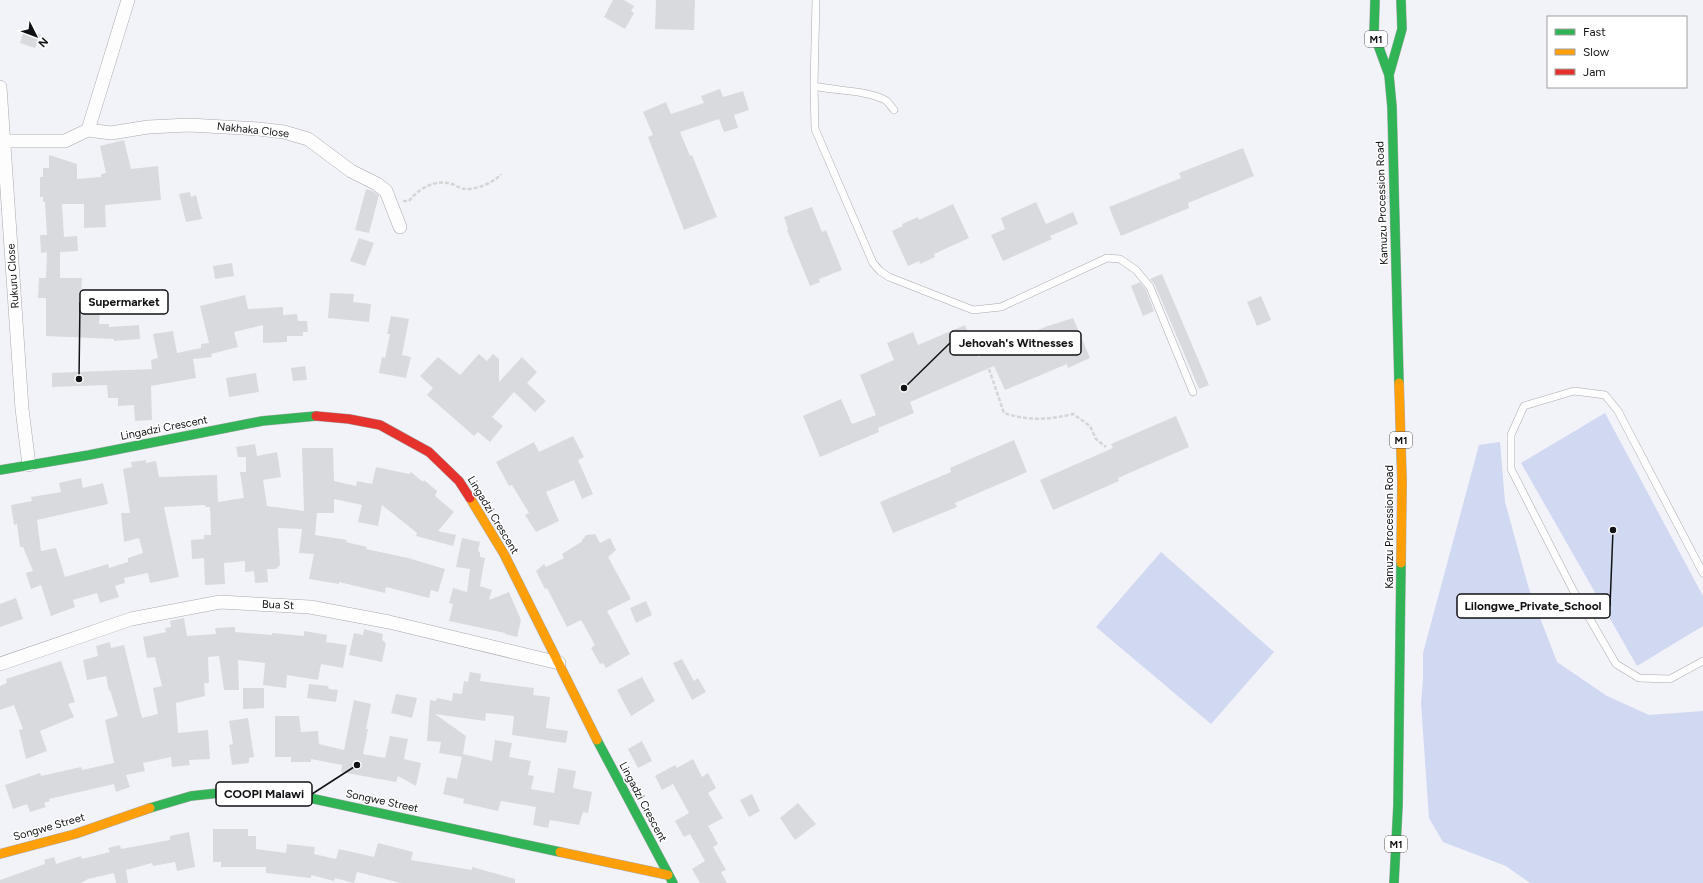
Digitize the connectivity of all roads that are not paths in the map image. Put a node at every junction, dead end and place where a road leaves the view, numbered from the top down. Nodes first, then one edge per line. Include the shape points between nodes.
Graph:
1 (128, 0) edge
2 (816, 0) edge
3 (1374, 0) edge
4 (1401, 0) edge
5 (1389, 75) junction
6 (814, 86) junction
7 (0, 87) edge
8 (894, 110) dead end
9 (88, 130) junction
10 (4, 141) junction
11 (400, 227) dead end
12 (1193, 392) dead end
13 (29, 465) junction
14 (0, 470) edge
15 (1703, 573) edge
16 (1703, 661) edge
17 (559, 663) junction
18 (0, 664) edge
19 (0, 854) edge
20 (668, 874) junction
21 (673, 883) edge
22 (1394, 883) edge

1 - 9 street
2 - 6 lane
3 - 5 main road, Kamuzu Procession Road / M1 via 1374,34
4 - 5 main road, Kamuzu Procession Road / M1 via 1402,29
5 - 22 main road, Kamuzu Procession Road / M1 via 1402,481 1398,805
6 - 8 lane via 868,94 887,101
6 - 12 lane via 815,129 873,263 880,271 889,277 973,310 1002,307 1107,258 1120,259 1136,270 1150,287
7 - 10 street, Rukuru Close
9 - 10 street via 65,141
9 - 11 street, Nakhaka Close via 111,133 148,127 189,125 284,132 308,139 351,171 386,191
10 - 13 street, Rukuru Close via 22,409
13 - 14 main road, Lingadzi Crescent
13 - 17 main road, Lingadzi Crescent via 262,421 310,416 380,425 429,452 459,481 504,554
15 - 16 lane via 1618,411 1605,395 1574,392 1524,406 1510,435 1511,469 1573,590 1616,664 1639,678 1670,679
17 - 18 street, Bua St via 389,622 310,607 220,602 131,619
17 - 20 main road, Lingadzi Crescent via 598,743
19 - 20 main road, Songwe Street via 75,834 126,814 191,796 247,790 282,792
20 - 21 main road, Lingadzi Crescent

